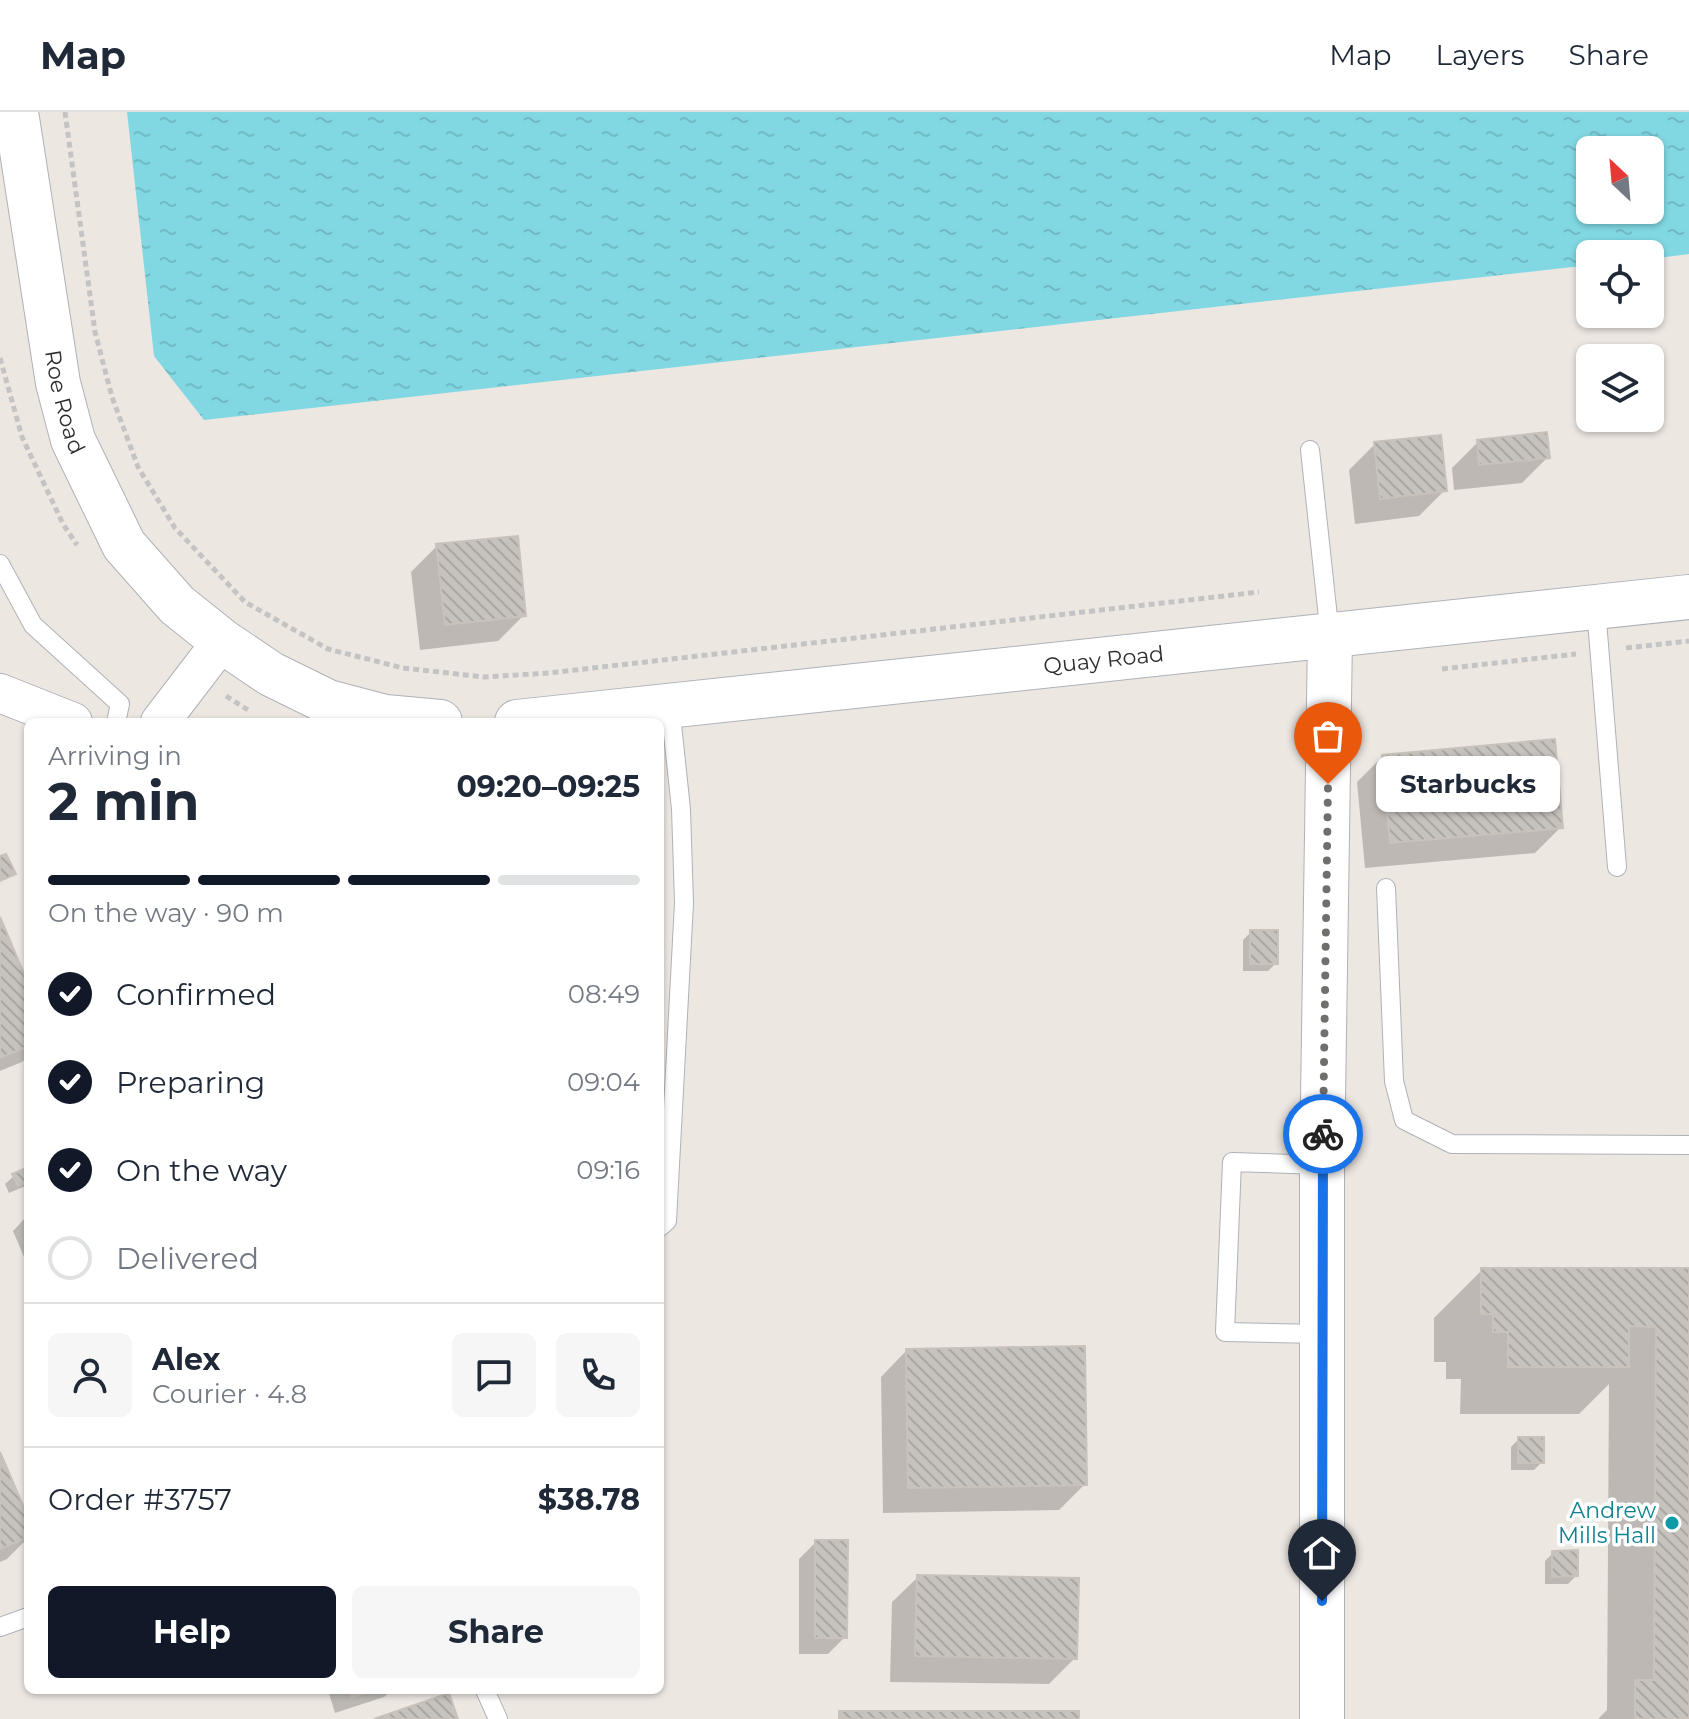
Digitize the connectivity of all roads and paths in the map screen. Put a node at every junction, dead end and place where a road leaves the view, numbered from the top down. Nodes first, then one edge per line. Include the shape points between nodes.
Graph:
1 (16, 112) edge
2 (65, 112) edge
3 (1310, 450) dead end
4 (0, 564) edge
5 (1259, 592) dead end
6 (1689, 597) edge
7 (1596, 608) junction
8 (1330, 636) junction
9 (222, 641) junction
10 (1689, 641) edge
11 (1600, 651) junction
12 (1442, 669) dead end
13 (0, 693) edge
14 (670, 705) junction
15 (63, 718) edge
16 (117, 718) edge
17 (163, 718) edge
18 (396, 718) edge
19 (553, 718) edge
20 (1617, 867) dead end
21 (1386, 888) dead end
22 (1689, 1145) edge
23 (1322, 1165) junction
24 (664, 1224) edge
25 (1323, 1334) junction
26 (24, 1618) edge
27 (0, 1627) edge
28 (487, 1694) edge
29 (498, 1719) edge
30 (1322, 1719) edge

1 - 9 main road, Roe Road via 58,383 73,440 124,545 177,605
2 - 5 path via 95,332 138,467 175,528 245,602 328,649 403,668 484,677
3 - 8 lane
4 - 16 lane via 33,625 120,704
6 - 7 main road, Quay Road
7 - 8 main road, Quay Road
7 - 11 lane
8 - 14 main road, Quay Road
8 - 23 main road
9 - 17 street
9 - 18 main road via 271,674 328,702
10 - 11 path
11 - 12 path
11 - 20 lane
13 - 15 street
14 - 19 main road, Quay Road
14 - 24 lane via 684,903
21 - 22 lane via 1394,1081 1404,1120 1452,1144
23 - 25 main road
23 - 25 lane via 1232,1162 1225,1332
25 - 30 main road
26 - 27 lane
28 - 29 lane

